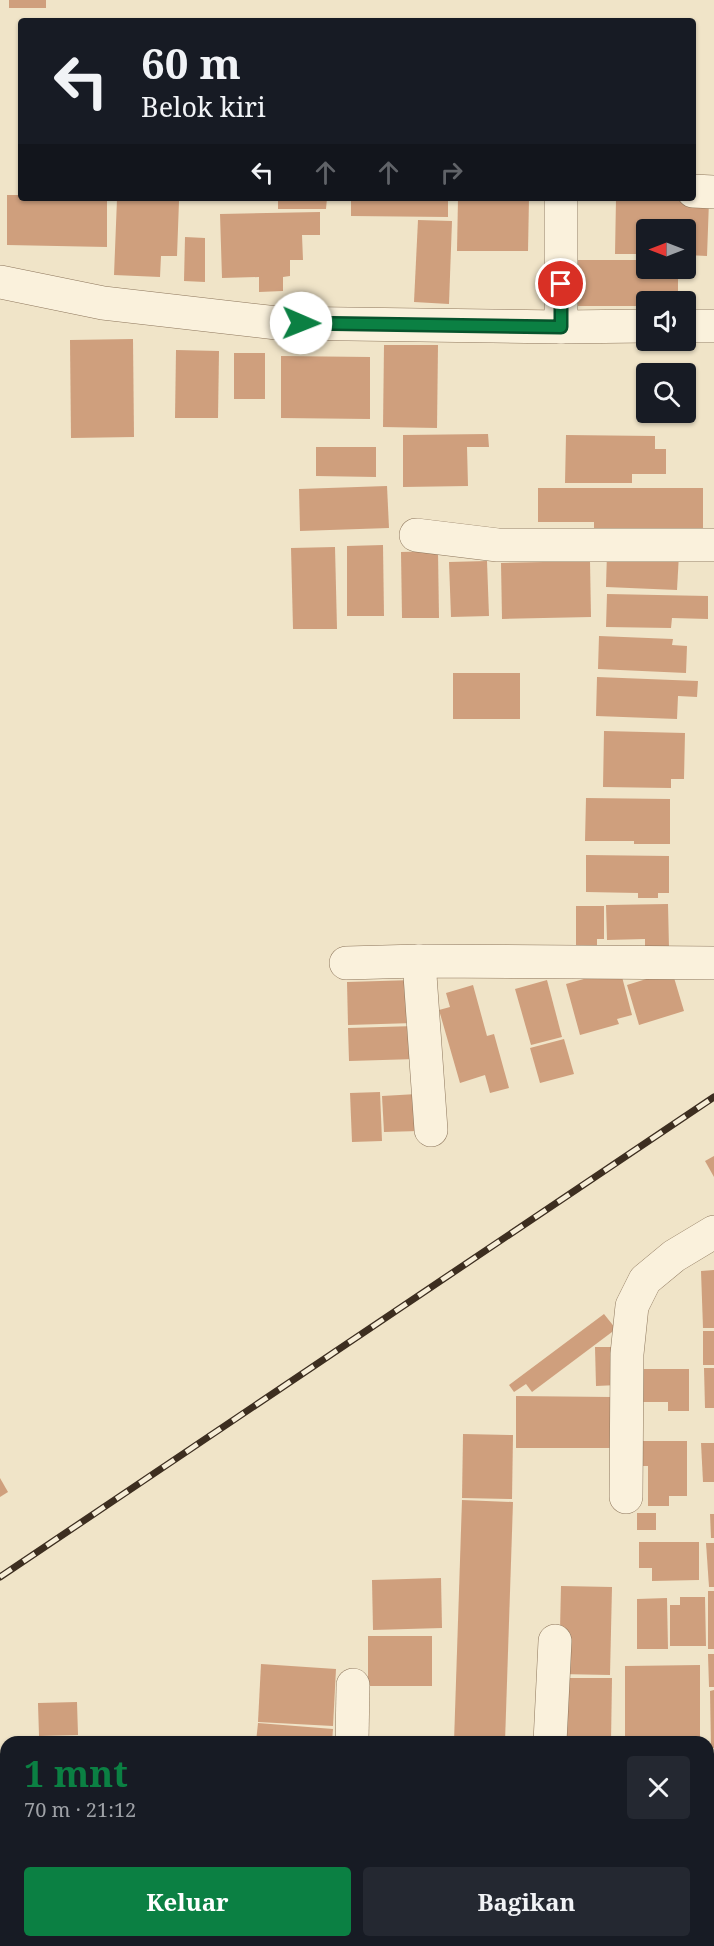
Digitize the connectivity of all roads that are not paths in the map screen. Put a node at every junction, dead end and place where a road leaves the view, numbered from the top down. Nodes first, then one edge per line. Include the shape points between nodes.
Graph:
1 (696, 191) edge
2 (714, 192) edge
3 (561, 201) edge
4 (0, 282) edge
5 (636, 326) edge
6 (696, 326) edge
7 (714, 326) edge
8 (561, 327) junction
9 (416, 534) dead end
10 (714, 545) edge
11 (419, 961) junction
12 (346, 963) dead end
13 (714, 963) edge
14 (431, 1130) dead end
15 (714, 1232) edge
16 (626, 1497) dead end
17 (555, 1641) dead end
18 (353, 1685) dead end
19 (352, 1736) edge
20 (550, 1736) edge

1 - 2 street
3 - 8 street
4 - 8 street via 103,303 277,323
5 - 8 street
6 - 7 street
9 - 10 street via 498,545
11 - 12 street
11 - 13 street
11 - 14 street
15 - 16 street via 674,1256 645,1280 632,1306 627,1354
17 - 20 street
18 - 19 street

